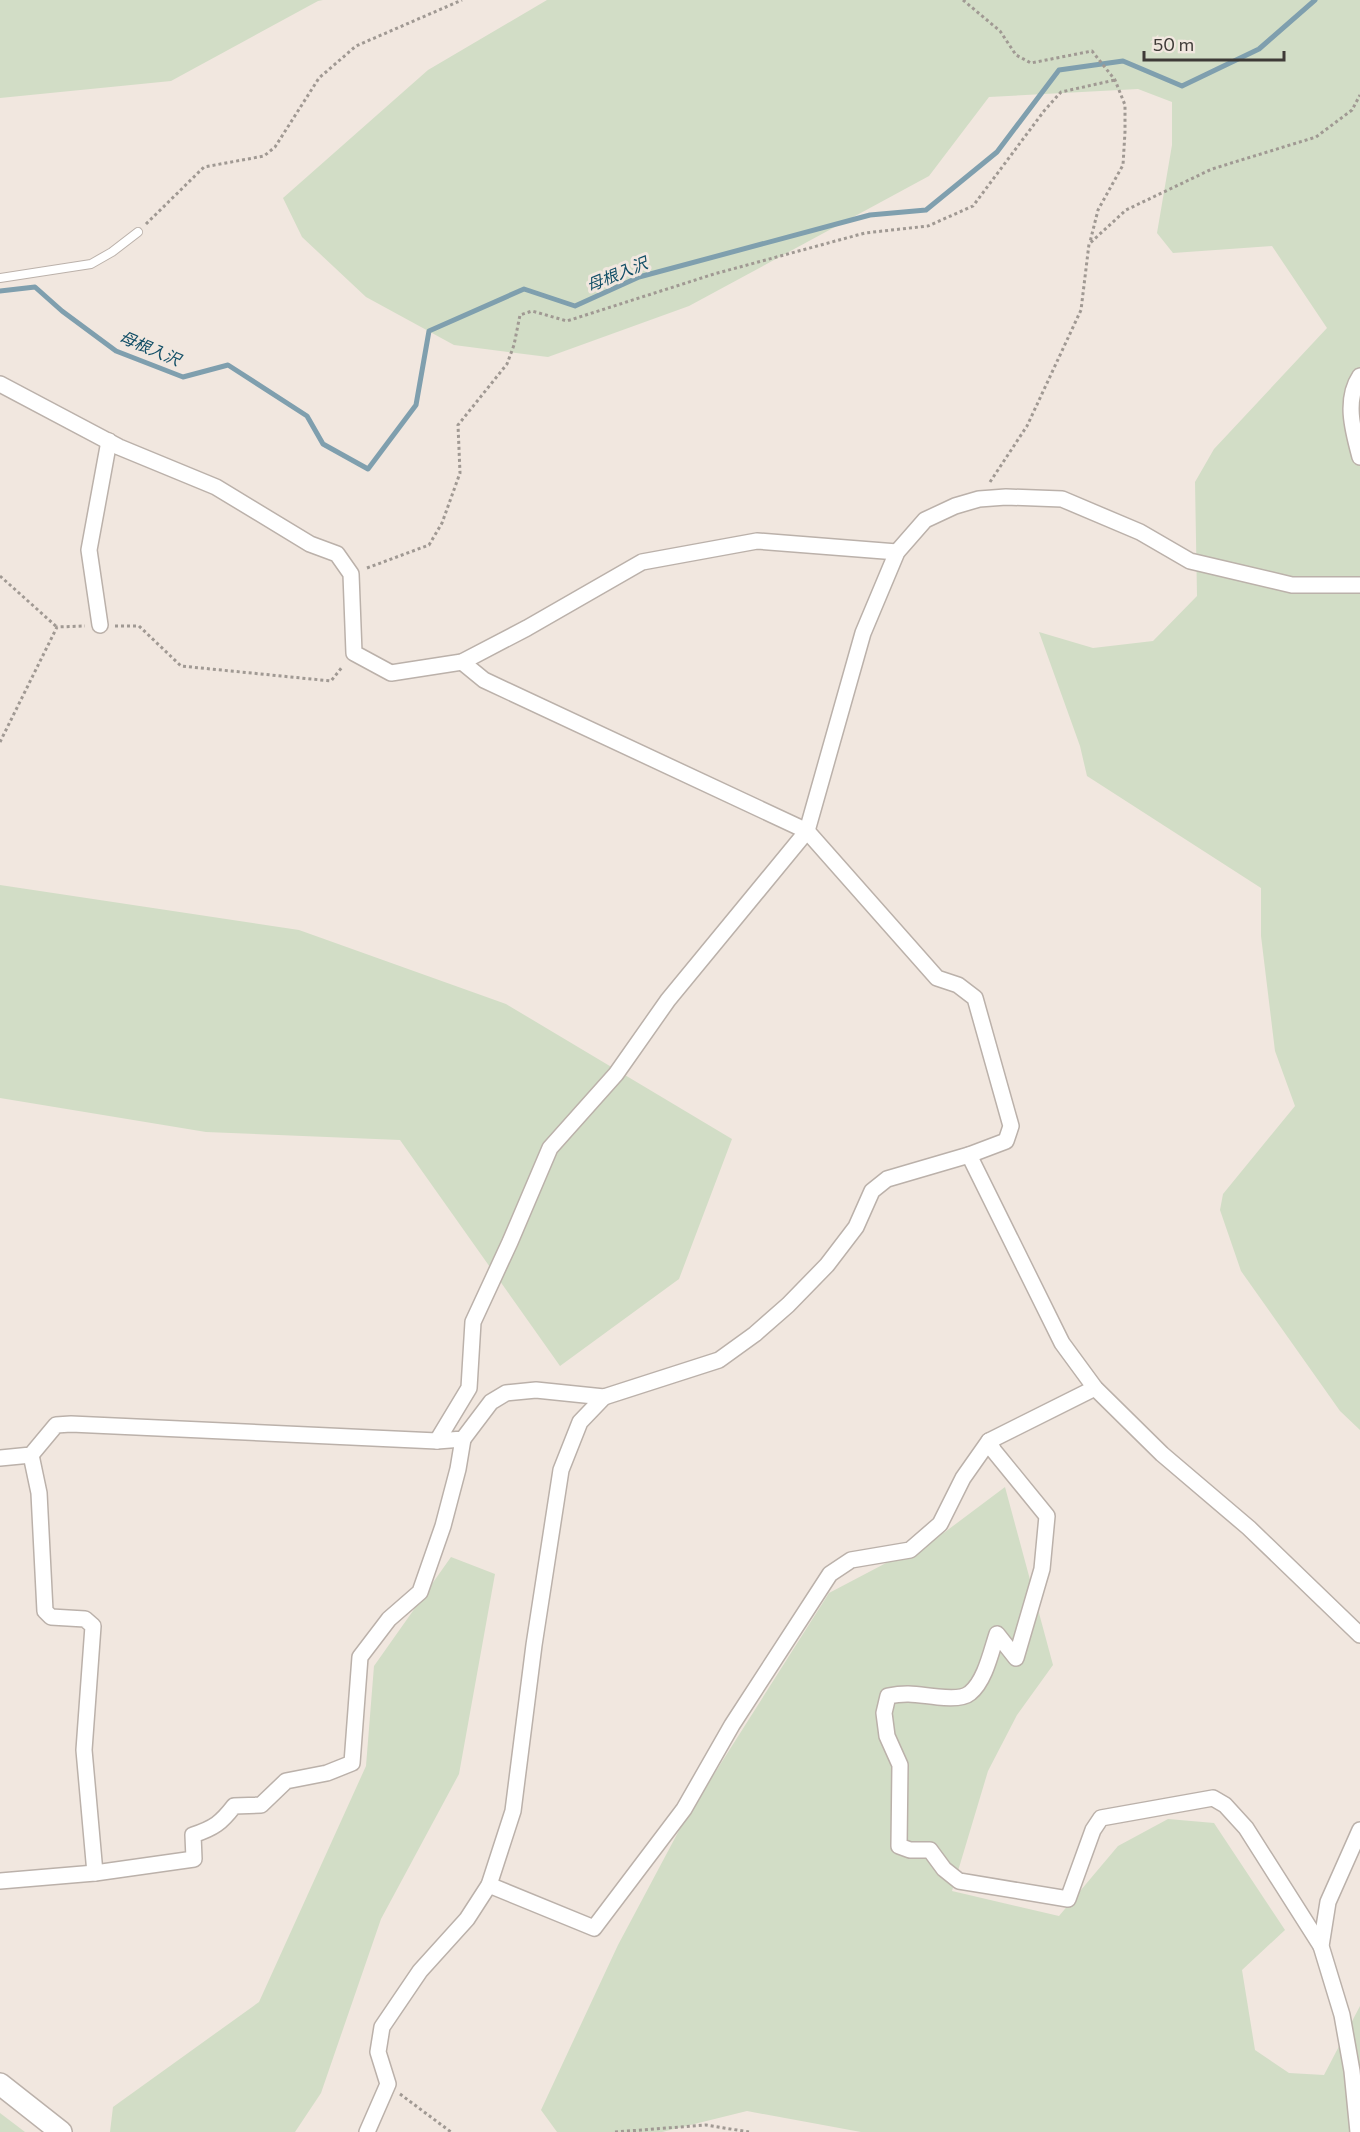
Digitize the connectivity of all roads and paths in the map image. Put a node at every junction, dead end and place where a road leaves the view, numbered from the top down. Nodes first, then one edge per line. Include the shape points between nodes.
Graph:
1 (462, 0) edge
2 (963, 0) edge
3 (1115, 80) junction
4 (1360, 95) edge
5 (138, 232) joint
6 (1089, 244) junction
7 (0, 278) edge
8 (1360, 376) edge
9 (0, 384) edge
10 (109, 441) junction
11 (1360, 458) edge
12 (979, 499) junction
13 (897, 552) junction
14 (351, 574) junction
15 (0, 576) edge
16 (1360, 585) edge
17 (100, 626) junction
18 (57, 627) junction
19 (354, 653) junction
20 (462, 662) junction
21 (0, 742) edge
22 (807, 831) junction
23 (969, 1155) junction
24 (1095, 1388) junction
25 (604, 1397) junction
26 (463, 1439) junction
27 (989, 1441) junction
28 (437, 1442) junction
29 (31, 1455) junction
30 (0, 1458) edge
31 (1360, 1635) edge
32 (1360, 1830) edge
33 (94, 1873) junction
34 (0, 1881) edge
35 (489, 1885) junction
36 (1321, 1946) junction
37 (0, 2084) edge
38 (388, 2085) junction
39 (61, 2132) edge
40 (367, 2132) edge
41 (451, 2132) edge
42 (615, 2132) edge
43 (749, 2132) edge
44 (1358, 2132) edge

1 - 5 path via 356,46 319,78 275,147 264,156 204,167
2 - 3 path via 1000,31 1016,55 1031,63 1092,51
3 - 6 path via 1125,105 1123,165 1098,210
3 - 14 path via 1061,92 973,206 928,226 865,233 714,274 567,321 532,311 520,315 507,364 458,425 460,473 442,523 429,544
4 - 6 path via 1352,110 1316,137 1212,169 1126,210
5 - 7 lane via 91,264
6 - 12 path via 1081,310 1028,426
8 - 11 street via 1350,401
9 - 10 street
10 - 14 street via 216,487 310,544 337,555
10 - 17 street via 88,550
12 - 13 street via 925,520
12 - 16 street via 1062,499 1140,532 1190,561 1292,585
13 - 20 street via 757,541 642,562
13 - 22 street via 863,633
14 - 19 street
15 - 18 path
17 - 18 path
17 - 19 path via 139,626 181,666 331,681
18 - 21 path
19 - 20 street via 391,673
20 - 22 street via 484,680
22 - 23 street via 937,978 975,998 1011,1126 1005,1141
22 - 28 street via 668,1000 616,1074 550,1148 473,1322 469,1388
23 - 24 street via 1062,1343
23 - 25 street via 887,1179 872,1191 856,1227 827,1265 788,1305 719,1360
24 - 27 street
24 - 31 street
25 - 26 street via 536,1390 506,1393 490,1402
25 - 35 street via 580,1422 561,1470 513,1811
26 - 28 street
26 - 33 street via 443,1526 420,1592 389,1619 360,1657 352,1763 327,1773 286,1781 261,1804 234,1806 220,1823 193,1835 195,1859
27 - 35 street via 963,1478 940,1524 910,1550 851,1560 830,1575 732,1725 684,1809 594,1928
27 - 36 street via 1047,1516 1042,1569 1016,1658 996,1634 984,1673 970,1694 957,1698 908,1692 888,1696 884,1713 887,1736 900,1766 899,1846 930,1850 959,1881 1068,1899 1101,1818 1213,1798 1246,1828
28 - 29 street via 71,1424 56,1425
29 - 30 street
29 - 33 street via 39,1493 45,1611 51,1617 85,1619 93,1626 84,1750
32 - 36 street via 1328,1902
33 - 34 street
35 - 38 street via 467,1919 420,1971 382,2027 378,2052
36 - 44 street via 1342,2015
37 - 39 main road
38 - 40 street
38 - 41 path
42 - 43 path via 706,2125

